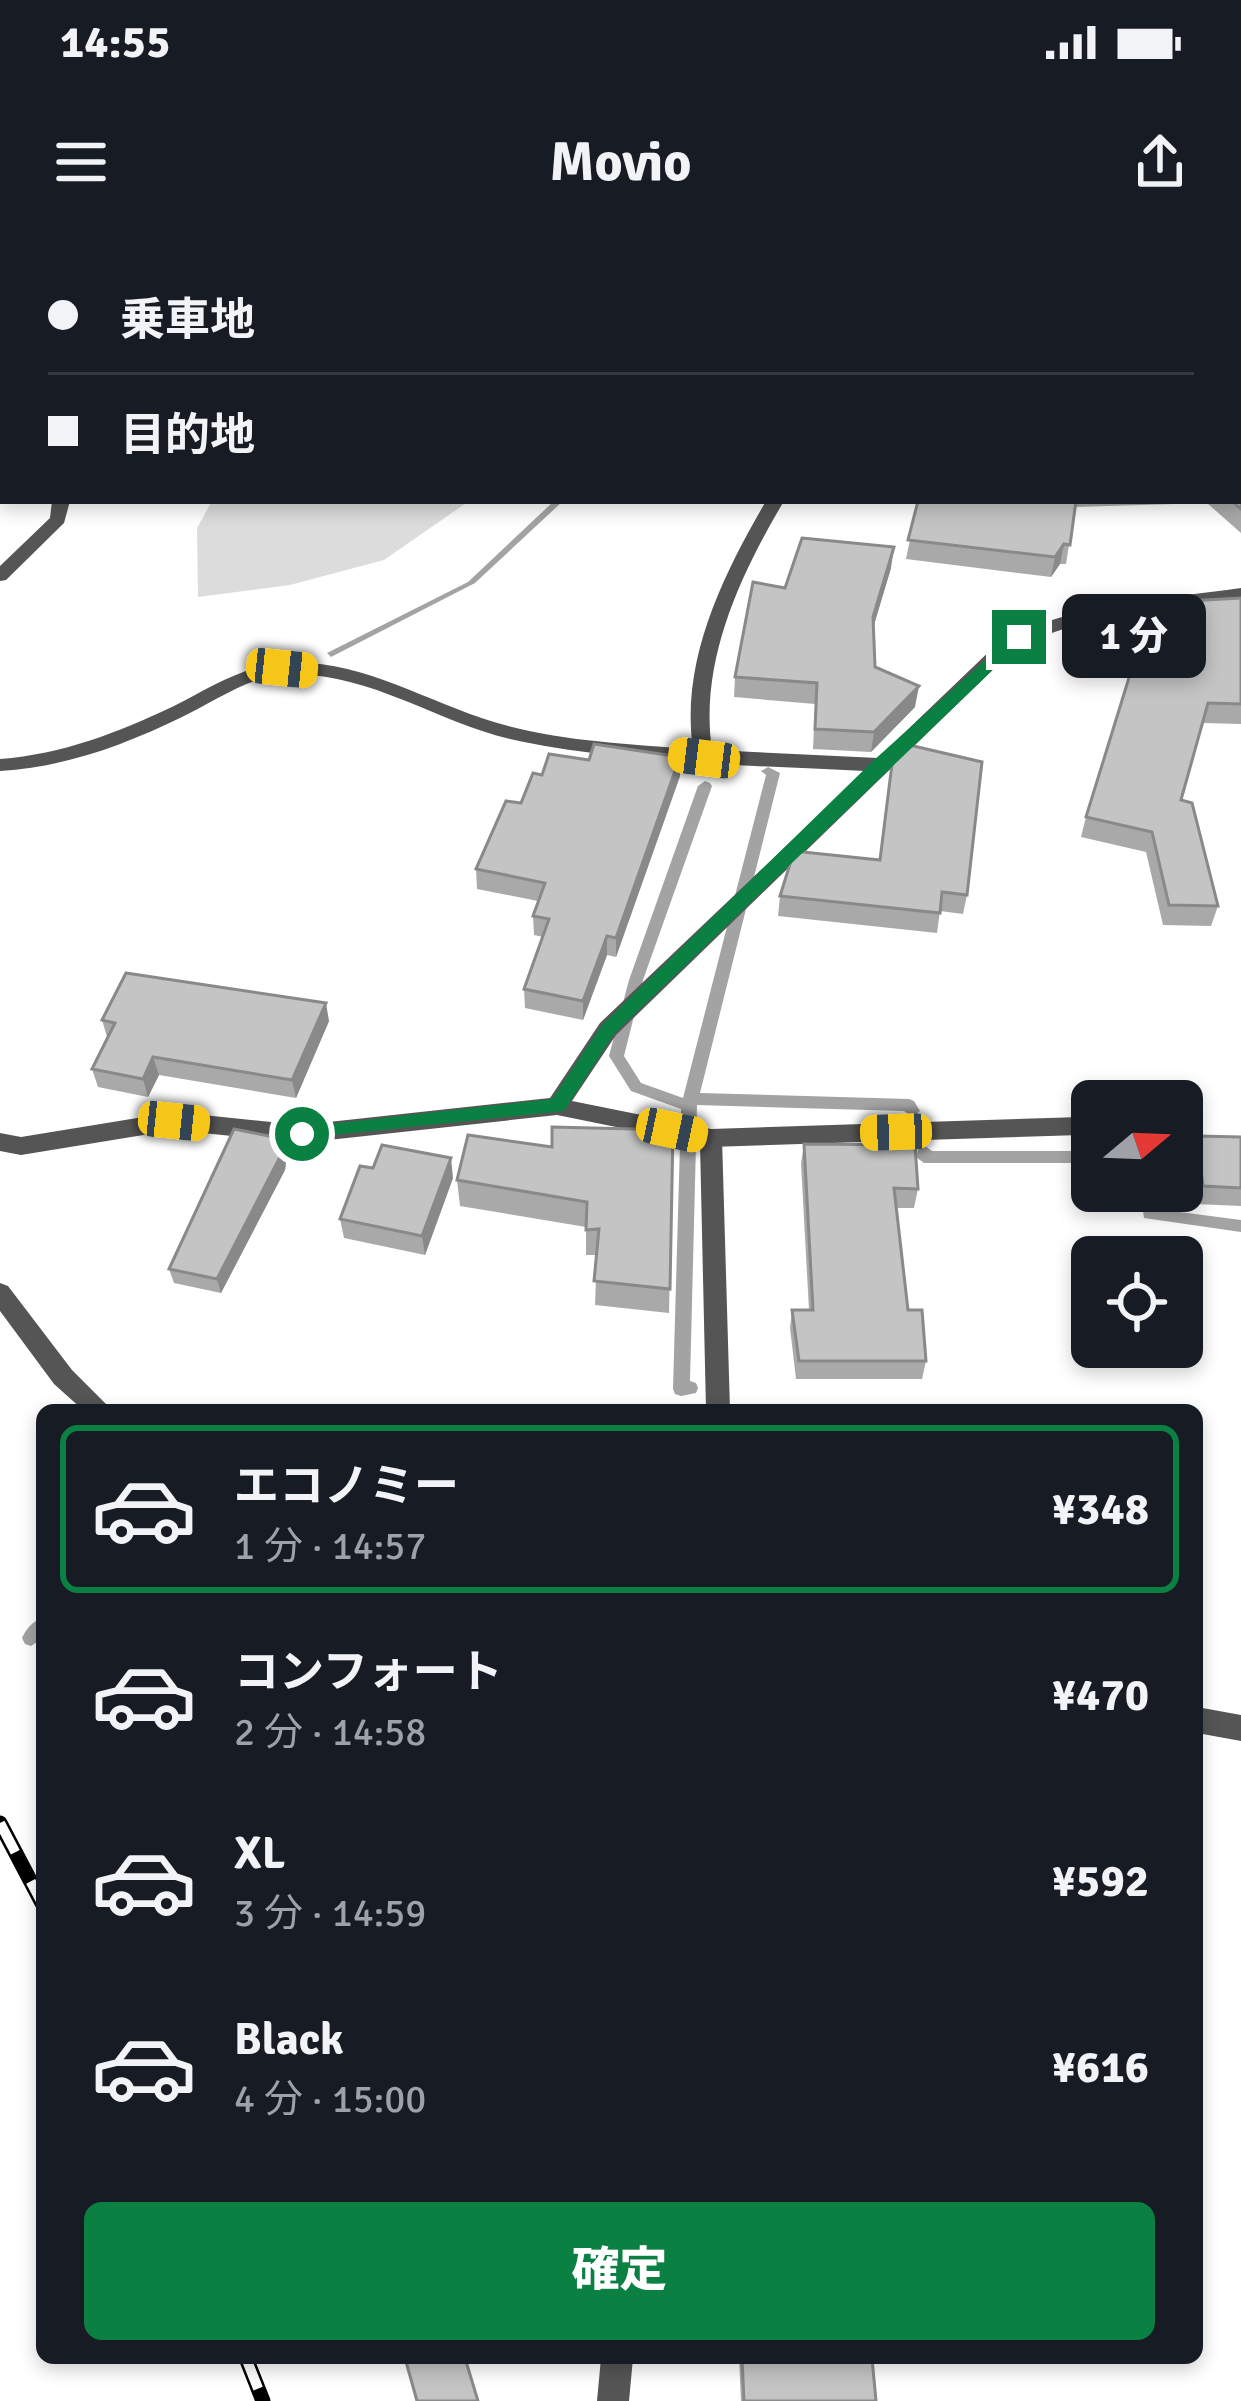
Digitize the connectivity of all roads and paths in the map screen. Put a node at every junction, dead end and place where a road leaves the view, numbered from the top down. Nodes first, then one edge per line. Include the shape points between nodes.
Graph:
1 (60, 504) edge
2 (774, 504) edge
3 (0, 576) edge
4 (1241, 594) edge
5 (704, 758) junction
6 (0, 765) edge
7 (879, 765) junction
8 (557, 1106) junction
9 (1071, 1126) edge
10 (711, 1138) junction
11 (0, 1142) edge
12 (0, 1293) edge
13 (93, 1404) edge
14 (718, 1404) edge
15 (1203, 1721) edge
16 (1241, 1728) edge
17 (616, 2364) edge
18 (614, 2401) edge

1 - 3 street via 58,519
2 - 5 street via 712,628 698,739
4 - 7 street via 1019,637
5 - 6 street via 513,734 341,675 282,668 107,745 38,765
5 - 7 street
7 - 8 street via 608,1029
8 - 10 street
8 - 11 street via 302,1134 174,1121 21,1146
9 - 10 street
10 - 14 street
12 - 13 street
15 - 16 street
17 - 18 street

